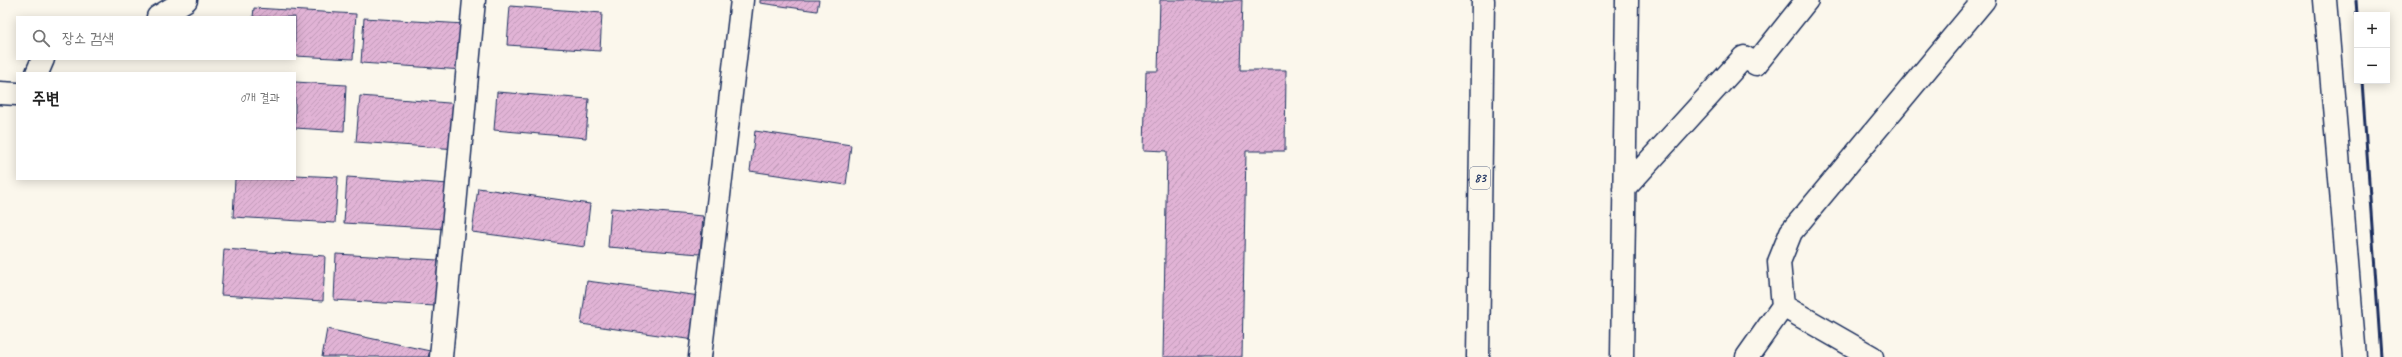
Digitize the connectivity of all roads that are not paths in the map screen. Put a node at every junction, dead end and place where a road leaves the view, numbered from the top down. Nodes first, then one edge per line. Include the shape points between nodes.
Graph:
1 (186, 0) edge
2 (474, 0) edge
3 (742, 0) edge
4 (1483, 0) edge
5 (1627, 0) edge
6 (1807, 0) edge
7 (1984, 0) edge
8 (2325, 0) edge
9 (160, 16) edge
10 (43, 60) edge
11 (37, 72) edge
12 (0, 93) edge
13 (16, 94) edge
14 (1624, 188) junction
15 (1783, 306) junction
16 (441, 357) edge
17 (700, 357) edge
18 (1478, 357) edge
19 (1622, 357) edge
20 (1747, 357) edge
21 (1872, 357) edge
22 (2355, 357) edge

1 - 9 street
2 - 16 street
3 - 17 street
4 - 18 street, 83
5 - 14 street
6 - 14 street via 1756,64 1744,57
7 - 15 street via 1791,232 1779,262
8 - 22 street
10 - 11 street
12 - 13 street
14 - 19 street
15 - 20 street
15 - 21 street

